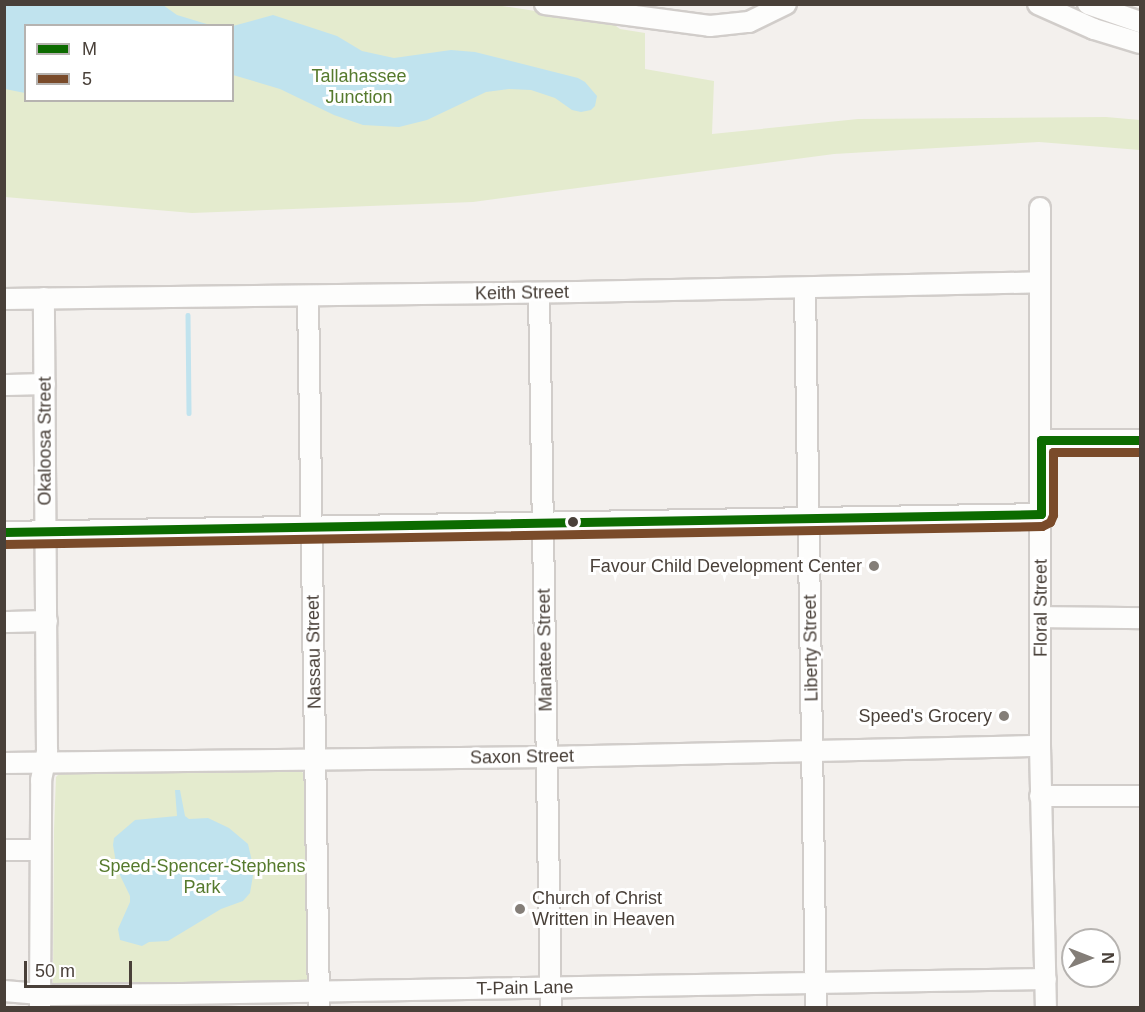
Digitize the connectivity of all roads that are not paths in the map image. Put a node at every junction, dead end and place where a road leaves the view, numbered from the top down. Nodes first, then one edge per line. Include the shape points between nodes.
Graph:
1 (545, 4) edge
2 (786, 4) edge
3 (1038, 4) edge
4 (1088, 4) edge
5 (1140, 22) edge
6 (1140, 43) edge
7 (1040, 208) dead end
8 (1039, 282) junction
9 (805, 288) junction
10 (539, 293) junction
11 (308, 296) junction
12 (44, 298) junction
13 (4, 299) edge
14 (4, 384) edge
15 (45, 384) junction
16 (1041, 441) junction
17 (1140, 441) edge
18 (1041, 514) junction
19 (809, 518) junction
20 (543, 523) junction
21 (312, 528) junction
22 (46, 531) junction
23 (4, 532) edge
24 (1041, 617) junction
25 (1140, 618) edge
26 (46, 621) junction
27 (4, 622) edge
28 (1040, 746) junction
29 (812, 751) junction
30 (547, 757) junction
31 (315, 760) junction
32 (4, 763) edge
33 (45, 763) junction
34 (1040, 796) junction
35 (1140, 796) edge
36 (4, 850) edge
37 (40, 850) junction
38 (1046, 979) junction
39 (816, 983) junction
40 (551, 987) junction
41 (4, 991) edge
42 (319, 999) edge
43 (40, 1000) edge
44 (551, 1008) edge
45 (816, 1008) edge
46 (1046, 1008) edge

1 - 2 street via 717,26 743,23 771,14
3 - 6 street via 1094,29
4 - 5 street
7 - 8 street, Floral Street
8 - 9 street, Keith Street
8 - 16 street, Floral Street
9 - 10 street, Keith Street
9 - 19 street, Liberty Street
10 - 11 street, Keith Street
10 - 20 street, Manatee Street
11 - 12 street, Keith Street
11 - 21 street, Nassau Street
12 - 13 street, Keith Street
12 - 15 street, Okaloosa Street
14 - 15 street
15 - 22 street, Okaloosa Street
16 - 17 street
16 - 18 street, Floral Street
18 - 19 street
18 - 24 street, Floral Street
19 - 20 street
19 - 29 street, Liberty Street
20 - 21 street
20 - 30 street, Manatee Street
21 - 22 street
21 - 31 street, Nassau Street
22 - 23 street
22 - 26 street, Okaloosa Street
24 - 25 street
24 - 28 street, Floral Street
26 - 27 street
26 - 33 street, Okaloosa Street
28 - 29 street, Saxon Street
28 - 34 street, Floral Street
29 - 30 street, Saxon Street
29 - 39 street, Liberty Street
30 - 31 street, Saxon Street
30 - 40 street, Manatee Street
31 - 33 street, Saxon Street
31 - 42 street, Nassau Street
32 - 33 street, Saxon Street
33 - 37 street, Okaloosa Street via 41,780
34 - 35 street
34 - 38 street, Floral Street
36 - 37 street
37 - 43 street, Okaloosa Street
38 - 39 street, T-Pain Lane
38 - 46 street, Floral Street
39 - 40 street, T-Pain Lane
39 - 45 street, Liberty Street
40 - 42 street, T-Pain Lane
40 - 44 street, Manatee Street
41 - 43 street, T-Pain Lane
42 - 43 street, T-Pain Lane

